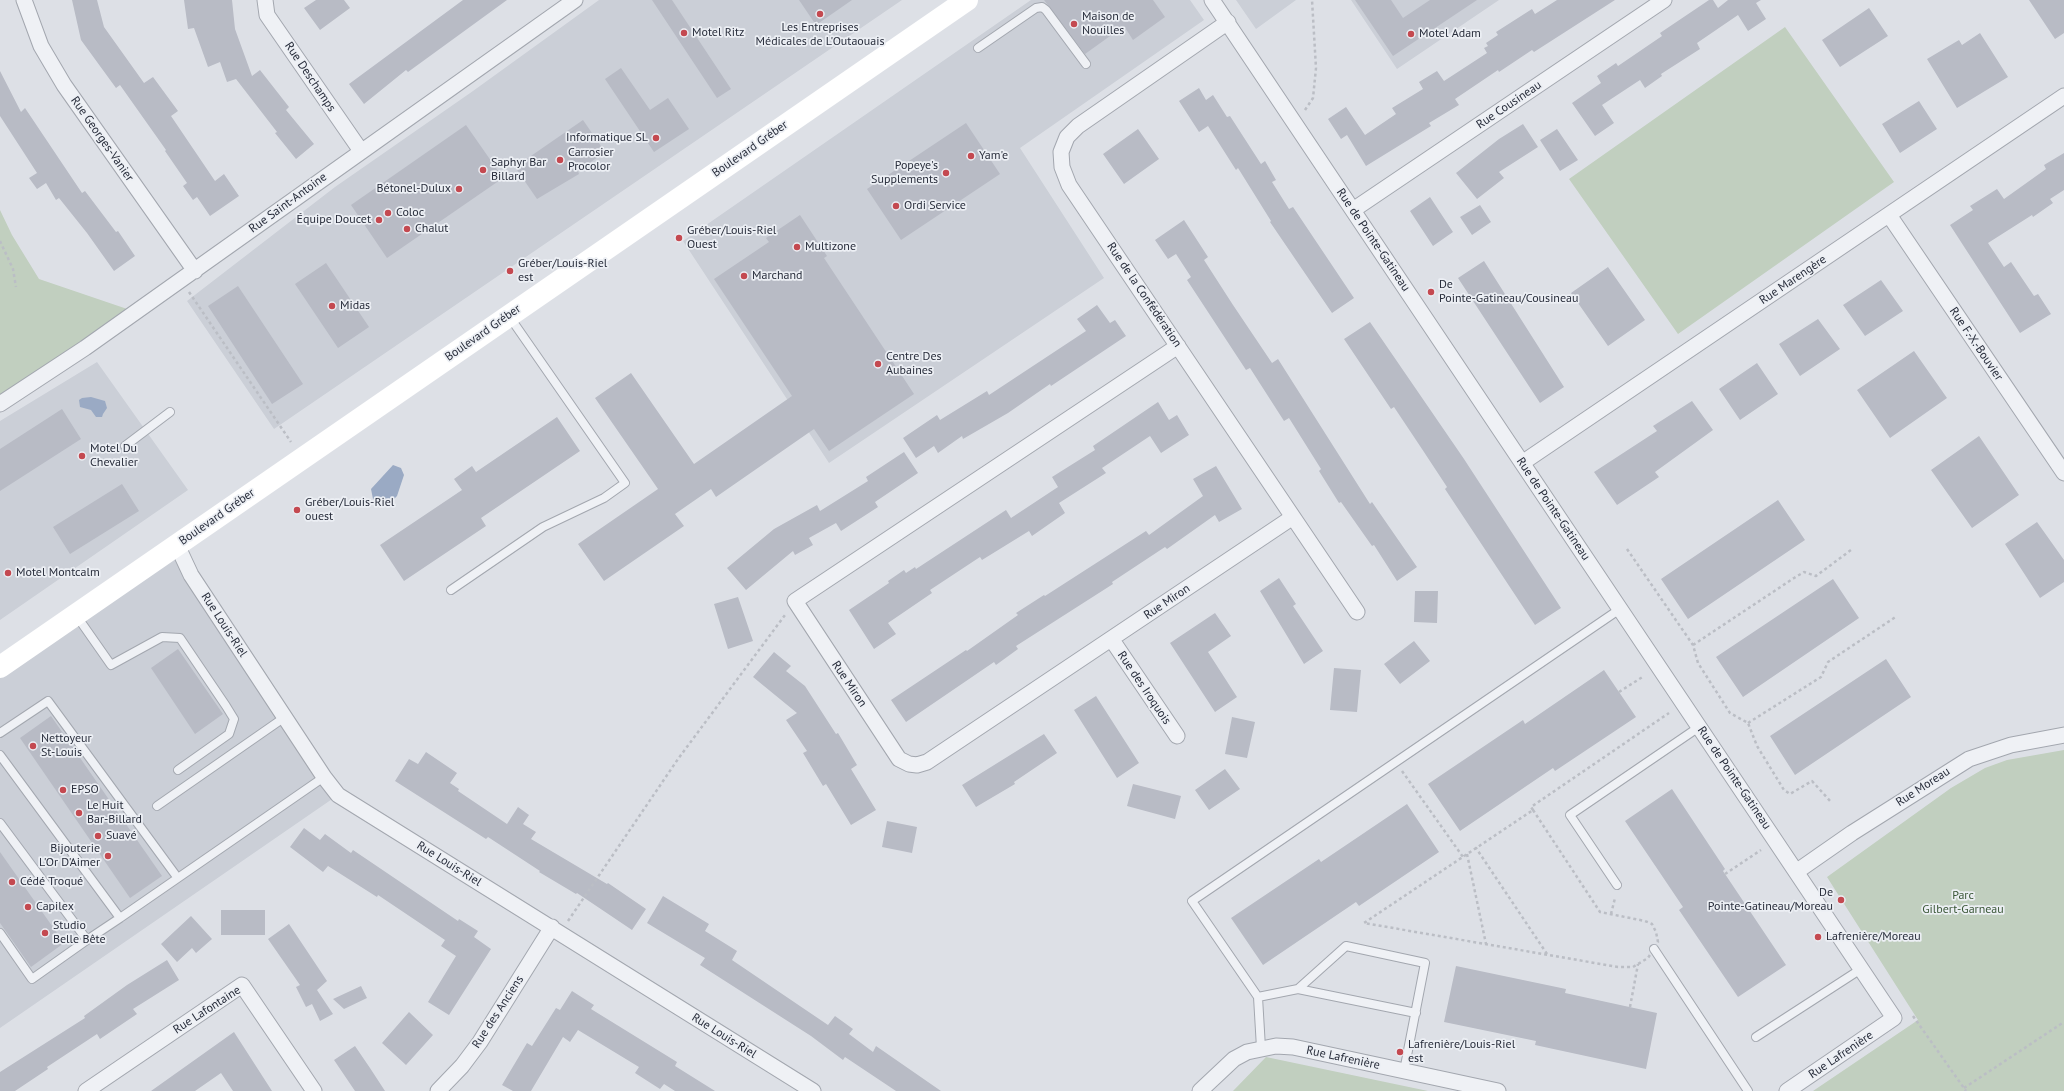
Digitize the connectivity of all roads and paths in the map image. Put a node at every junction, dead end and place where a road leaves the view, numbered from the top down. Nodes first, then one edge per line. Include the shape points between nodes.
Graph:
1 (24, 0) edge
2 (265, 0) edge
3 (575, 0) edge
4 (967, 0) edge
5 (1212, 0) edge
6 (1312, 0) edge
7 (1664, 0) edge
8 (1228, 22) junction
9 (978, 48) dead end
10 (1086, 64) dead end
11 (2064, 96) edge
12 (1305, 110) dead end
13 (361, 151) junction
14 (1353, 210) junction
15 (1889, 215) junction
16 (0, 241) edge
17 (194, 271) junction
18 (181, 280) junction
19 (16, 287) dead end
20 (509, 316) junction
21 (1178, 346) junction
22 (0, 404) edge
23 (170, 412) dead end
24 (125, 446) dead end
25 (302, 458) junction
26 (1522, 463) junction
27 (2064, 473) edge
28 (1293, 517) junction
29 (177, 545) junction
30 (1626, 549) dead end
31 (1851, 550) dead end
32 (451, 590) dead end
33 (795, 601) junction
34 (1620, 609) junction
35 (1356, 612) dead end
36 (76, 614) junction
37 (1897, 616) dead end
38 (1112, 640) junction
39 (1693, 645) junction
40 (0, 667) edge
41 (1644, 676) dead end
42 (1619, 692) dead end
43 (1669, 713) dead end
44 (285, 717) junction
45 (1748, 723) junction
46 (1699, 727) junction
47 (0, 733) edge
48 (2064, 735) edge
49 (1177, 736) dead end
50 (0, 755) edge
51 (1396, 762) junction
52 (178, 770) dead end
53 (324, 777) junction
54 (1831, 802) dead end
55 (157, 806) dead end
56 (1533, 810) junction
57 (0, 823) edge
58 (1476, 848) junction
59 (1761, 850) dead end
60 (1467, 854) junction
61 (1463, 857) junction
62 (1796, 872) junction
63 (1725, 874) dead end
64 (177, 877) junction
65 (1617, 885) joint
66 (1611, 914) junction
67 (120, 918) junction
68 (556, 930) junction
69 (0, 933) edge
70 (87, 940) junction
71 (1486, 944) junction
72 (1654, 949) junction
73 (1547, 954) junction
74 (1638, 964) junction
75 (1860, 969) junction
76 (1298, 989) junction
77 (1258, 997) junction
78 (1630, 1007) dead end
79 (1416, 1013) junction
80 (1913, 1016) dead end
81 (1894, 1018) joint
82 (2064, 1022) edge
83 (1756, 1037) dead end
84 (1261, 1048) junction
85 (1404, 1071) junction
86 (1964, 1090) edge
87 (86, 1091) edge
88 (314, 1091) edge
89 (438, 1091) edge
90 (813, 1091) edge
91 (1200, 1091) edge
92 (1498, 1091) edge
93 (1748, 1091) edge
94 (1787, 1091) edge

1 - 17 street, Rue Georges-Vanier via 41,46 64,85
2 - 13 street, Rue Deschamps via 268,15
3 - 13 street, Rue Saint-Antoine
4 - 20 main road, Boulevard Gréber
5 - 8 street, Rue de Pointe-Gatineau
6 - 12 path via 1316,68 1313,98
7 - 14 street, Rue Cousineau
8 - 14 street, Rue de Pointe-Gatineau
8 - 21 street, Rue de la Confédération via 1078,126 1067,137 1061,152 1062,167 1069,186
9 - 10 lane via 1036,8 1042,7
11 - 15 street, Rue Marengère
13 - 17 street, Rue Saint-Antoine
14 - 26 street, Rue de Pointe-Gatineau
15 - 26 street, Rue Marengère
15 - 27 street, Rue F.-X.-Bouvier
16 - 19 path via 12,269
17 - 18 street, Rue Saint-Antoine
18 - 22 street, Rue Saint-Antoine
18 - 25 path
20 - 25 main road, Boulevard Gréber
20 - 32 lane via 625,483 604,498 543,527
21 - 28 street, Rue de la Confédération
21 - 33 street
23 - 24 lane
25 - 29 main road, Boulevard Gréber
26 - 34 street, Rue de Pointe-Gatineau
28 - 35 street, Rue de la Confédération
28 - 38 street, Rue Miron
29 - 36 main road, Boulevard Gréber
29 - 44 street, Rue Louis-Riel via 191,575
30 - 39 path
31 - 39 path via 1816,576 1804,572 1794,578
33 - 38 street, Rue Miron via 899,759 908,764 927,762
33 - 68 path
34 - 46 street, Rue de Pointe-Gatineau
34 - 51 lane
36 - 40 main road, Boulevard Gréber
36 - 52 lane via 112,665 162,637 180,638 226,706 234,719 229,734
37 - 45 path via 1828,662 1820,677
38 - 49 street, Rue des Iroquois
39 - 45 path via 1698,663 1730,714
41 - 42 path
43 - 56 path via 1531,807
44 - 53 street, Rue Louis-Riel
44 - 55 lane
45 - 54 path via 1758,746 1784,790 1790,794 1812,781
46 - 62 street, Rue de Pointe-Gatineau
46 - 65 lane via 1570,815
47 - 64 lane via 48,701
48 - 62 street, Rue Moreau via 2012,745 1969,759 1852,833
50 - 67 lane
51 - 61 path
51 - 77 lane via 1192,901
53 - 64 lane
53 - 68 street, Rue Louis-Riel via 343,799
56 - 58 path
56 - 66 path via 1600,912
57 - 70 lane
58 - 60 path
58 - 61 path
58 - 73 path
59 - 63 path
60 - 61 path
60 - 71 path
61 - 71 path via 1364,923
62 - 75 street, Rue de Pointe-Gatineau
64 - 67 lane
65 - 66 path
66 - 72 path via 1652,924 1658,942
67 - 70 lane
68 - 89 street, Rue des Anciens via 480,1042
68 - 90 street, Rue Louis-Riel
69 - 70 lane via 32,979
71 - 73 path
72 - 74 path via 1648,958
72 - 93 lane
73 - 74 path via 1618,967 1633,967
74 - 78 path
75 - 81 street, Rue de Pointe-Gatineau
75 - 83 lane
76 - 77 lane
76 - 79 lane
76 - 79 lane via 1346,946 1425,963
77 - 84 lane
79 - 85 lane
80 - 86 path
81 - 94 street, Rue Lafrenière
82 - 86 path
84 - 85 street, Rue Lafrenière via 1293,1047
84 - 91 street, Rue Lafrenière via 1234,1059
85 - 92 street, Rue Lafrenière
87 - 88 street, Rue Lafontaine via 242,985

